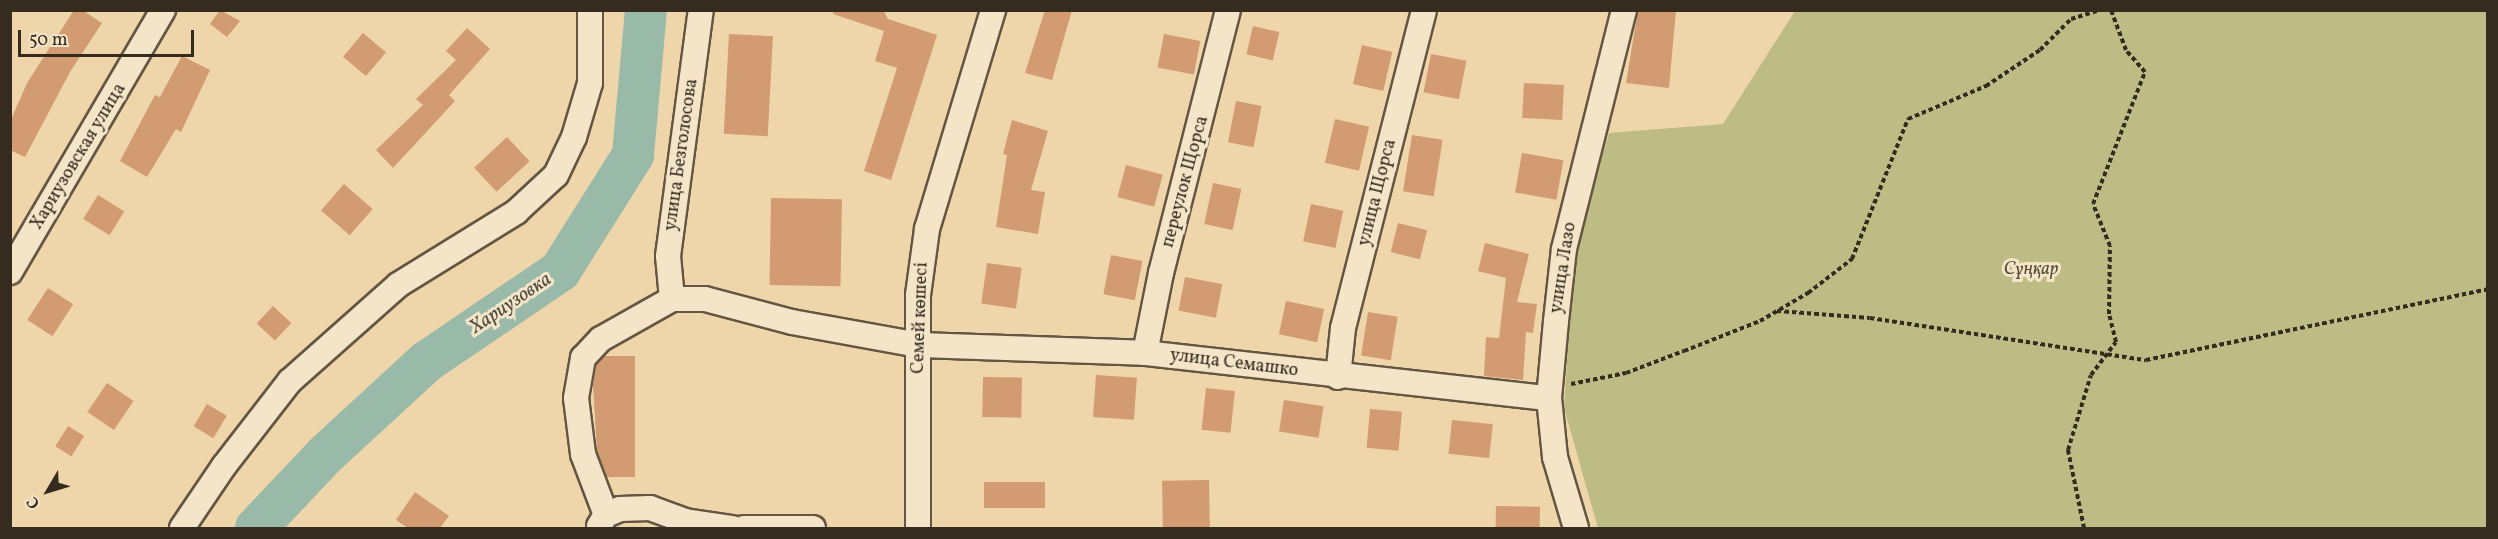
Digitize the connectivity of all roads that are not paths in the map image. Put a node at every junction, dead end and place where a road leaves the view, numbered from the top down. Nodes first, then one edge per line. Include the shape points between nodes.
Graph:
1 (163, 10) edge
2 (590, 10) edge
3 (700, 10) edge
4 (993, 10) edge
5 (1228, 10) edge
6 (1424, 10) edge
7 (1624, 10) edge
8 (10, 272) edge
9 (672, 299) junction
10 (918, 345) junction
11 (1145, 353) junction
12 (1338, 376) junction
13 (1549, 393) junction
14 (602, 521) edge
15 (182, 528) edge
16 (732, 528) edge
17 (744, 528) edge
18 (813, 528) edge
19 (918, 528) edge
20 (1576, 528) edge

1 - 8 street, Хариузовская улица
2 - 15 street via 590,83 574,136 556,175 516,212 398,285 290,381
3 - 9 street, улица Безголосова via 668,256
4 - 10 street, Семей көшесі via 927,229 918,295
5 - 11 street, переулок Щорса via 1161,273
6 - 12 street, улица Щорса via 1343,328
7 - 13 street, улица Лазо via 1564,249
9 - 10 street via 705,299 792,322
9 - 14 street via 602,339 583,358 576,398 583,454
10 - 11 street, улица Семашко
10 - 19 street, Семей көшесі
11 - 12 street, улица Семашко
12 - 13 street, улица Семашко
13 - 20 street, улица Лазо via 1555,457
14 - 16 street via 620,509 650,508 686,521
17 - 18 street

